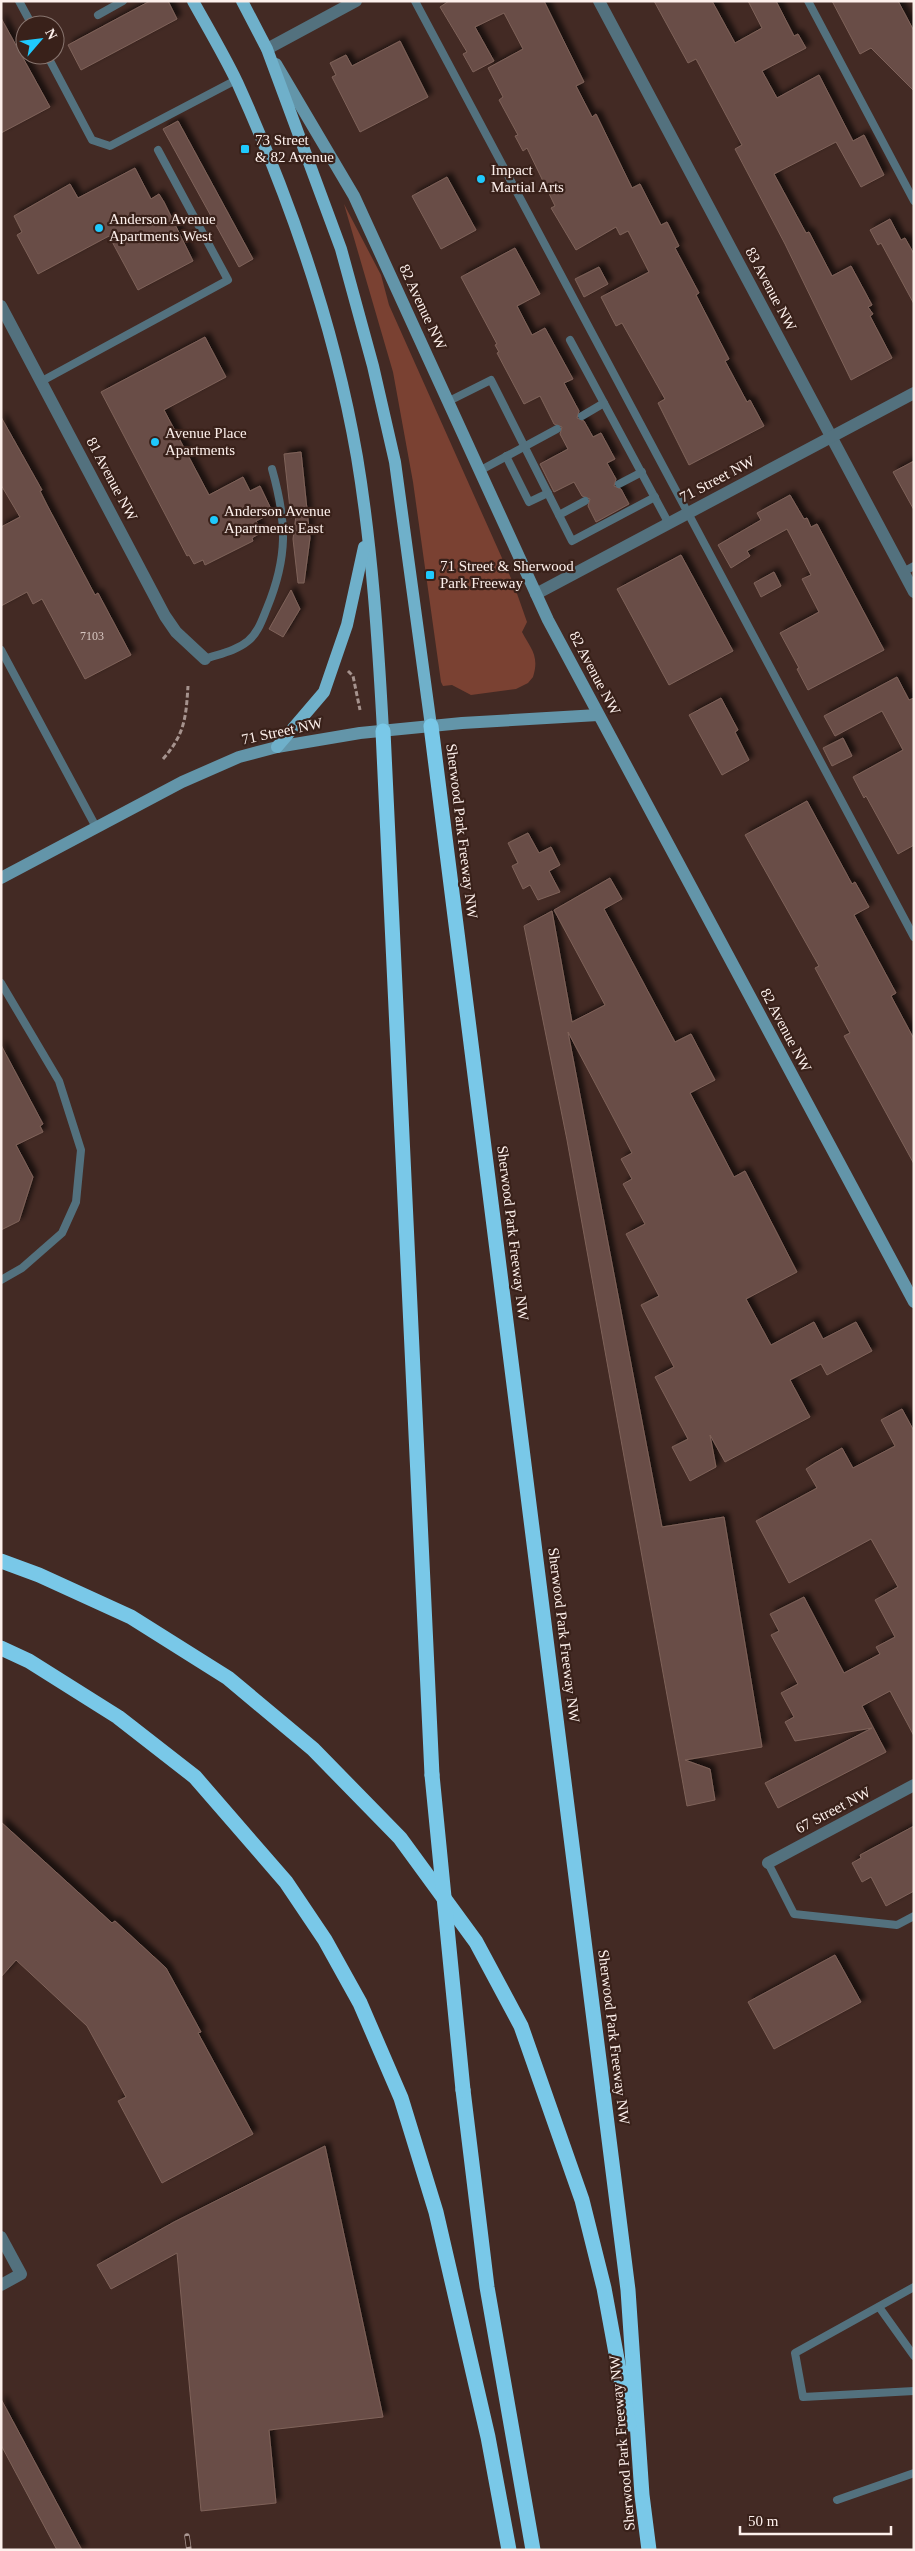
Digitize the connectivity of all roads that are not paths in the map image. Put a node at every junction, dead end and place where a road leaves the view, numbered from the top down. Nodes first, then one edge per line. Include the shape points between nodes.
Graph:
1 (19, 1) edge
2 (123, 1) edge
3 (194, 1) edge
4 (242, 1) edge
5 (356, 1) edge
6 (415, 1) edge
7 (600, 1) edge
8 (808, 1) edge
9 (27, 15) edge
10 (98, 15) dead end
11 (267, 49) junction
12 (52, 65) edge
13 (236, 80) junction
14 (158, 150) dead end
15 (914, 200) edge
16 (1, 306) edge
17 (570, 340) dead end
18 (42, 381) junction
19 (914, 393) edge
20 (449, 401) junction
21 (604, 403) junction
22 (582, 416) dead end
23 (557, 429) dead end
24 (830, 437) junction
25 (524, 446) junction
26 (506, 456) junction
27 (272, 469) dead end
28 (481, 470) junction
29 (642, 472) junction
30 (618, 484) dead end
31 (548, 493) junction
32 (656, 497) junction
33 (585, 501) dead end
34 (688, 514) junction
35 (559, 516) junction
36 (669, 524) junction
37 (367, 535) junction
38 (908, 569) edge
39 (914, 592) edge
40 (536, 594) junction
41 (1, 650) edge
42 (205, 659) joint
43 (598, 715) junction
44 (431, 726) junction
45 (383, 731) junction
46 (277, 747) junction
47 (96, 827) junction
48 (1, 878) edge
49 (914, 937) edge
50 (1, 983) edge
51 (1, 1280) edge
52 (914, 1302) edge
53 (1, 1562) edge
54 (1, 1648) edge
55 (914, 1785) edge
56 (768, 1863) joint
57 (914, 1916) edge
58 (1, 2238) edge
59 (1, 2285) edge
60 (914, 2288) edge
61 (879, 2307) junction
62 (914, 2356) edge
63 (914, 2391) edge
64 (914, 2473) edge
65 (642, 2495) junction
66 (837, 2500) dead end
67 (509, 2550) edge
68 (533, 2550) edge
69 (649, 2550) edge

1 - 9 lane
2 - 10 lane
3 - 13 main road
4 - 11 main road, 82 Avenue NW
5 - 11 street
6 - 34 lane
7 - 24 street, 83 Avenue NW
8 - 15 lane
11 - 20 street, 82 Avenue NW via 354,196
11 - 44 main road, 82 Avenue NW via 341,249 373,366 395,462
12 - 13 lane via 92,140 110,146
13 - 37 main road via 282,189 316,289 343,392
14 - 18 lane via 228,280
16 - 18 street, 81 Avenue NW
17 - 21 lane
18 - 42 street, 81 Avenue NW via 165,616 176,632
19 - 24 street, 71 Street NW
20 - 25 lane via 491,380
20 - 28 street, 82 Avenue NW
21 - 22 lane
21 - 29 lane
23 - 25 lane
24 - 34 street, 71 Street NW
24 - 38 street, 83 Avenue NW
25 - 26 lane
25 - 31 lane
26 - 28 lane
26 - 31 lane via 529,502
27 - 42 lane via 282,504 284,528 282,563 275,588 254,636 241,647
28 - 40 street, 82 Avenue NW
29 - 30 lane
29 - 32 lane
31 - 35 lane
32 - 35 lane via 572,542
32 - 36 lane
33 - 35 lane
34 - 36 street, 71 Street NW
34 - 49 lane
36 - 40 street, 71 Street NW
37 - 45 main road
37 - 46 main road via 347,625 324,692
38 - 39 street, 83 Avenue NW
40 - 43 street, 82 Avenue NW
41 - 47 lane
43 - 44 street, 71 Street NW
43 - 52 street, 82 Avenue NW
44 - 45 street, 71 Street NW
44 - 65 highway, Sherwood Park Freeway NW via 628,2290
45 - 46 street, 71 Street NW
45 - 68 highway, bridge via 432,1775 463,2090 487,2286
46 - 47 street, 71 Street NW via 217,766
47 - 48 street, 71 Street NW
50 - 51 lane via 59,1081 81,1150 76,1202 62,1234 22,1268
53 - 65 highway via 39,1575 131,1617 228,1678 313,1749 400,1838 476,1942 521,2026 582,2200 604,2288
54 - 67 highway via 29,1661 118,1717 195,1777 286,1882 325,1940 360,2004 401,2098 436,2212 488,2437
55 - 56 street, 67 Street NW
56 - 57 lane via 794,1914 897,1925
58 - 59 street via 20,2274
60 - 61 lane
61 - 62 lane
61 - 63 lane via 795,2353 803,2397
64 - 66 lane
65 - 69 highway, Sherwood Park Freeway NW

